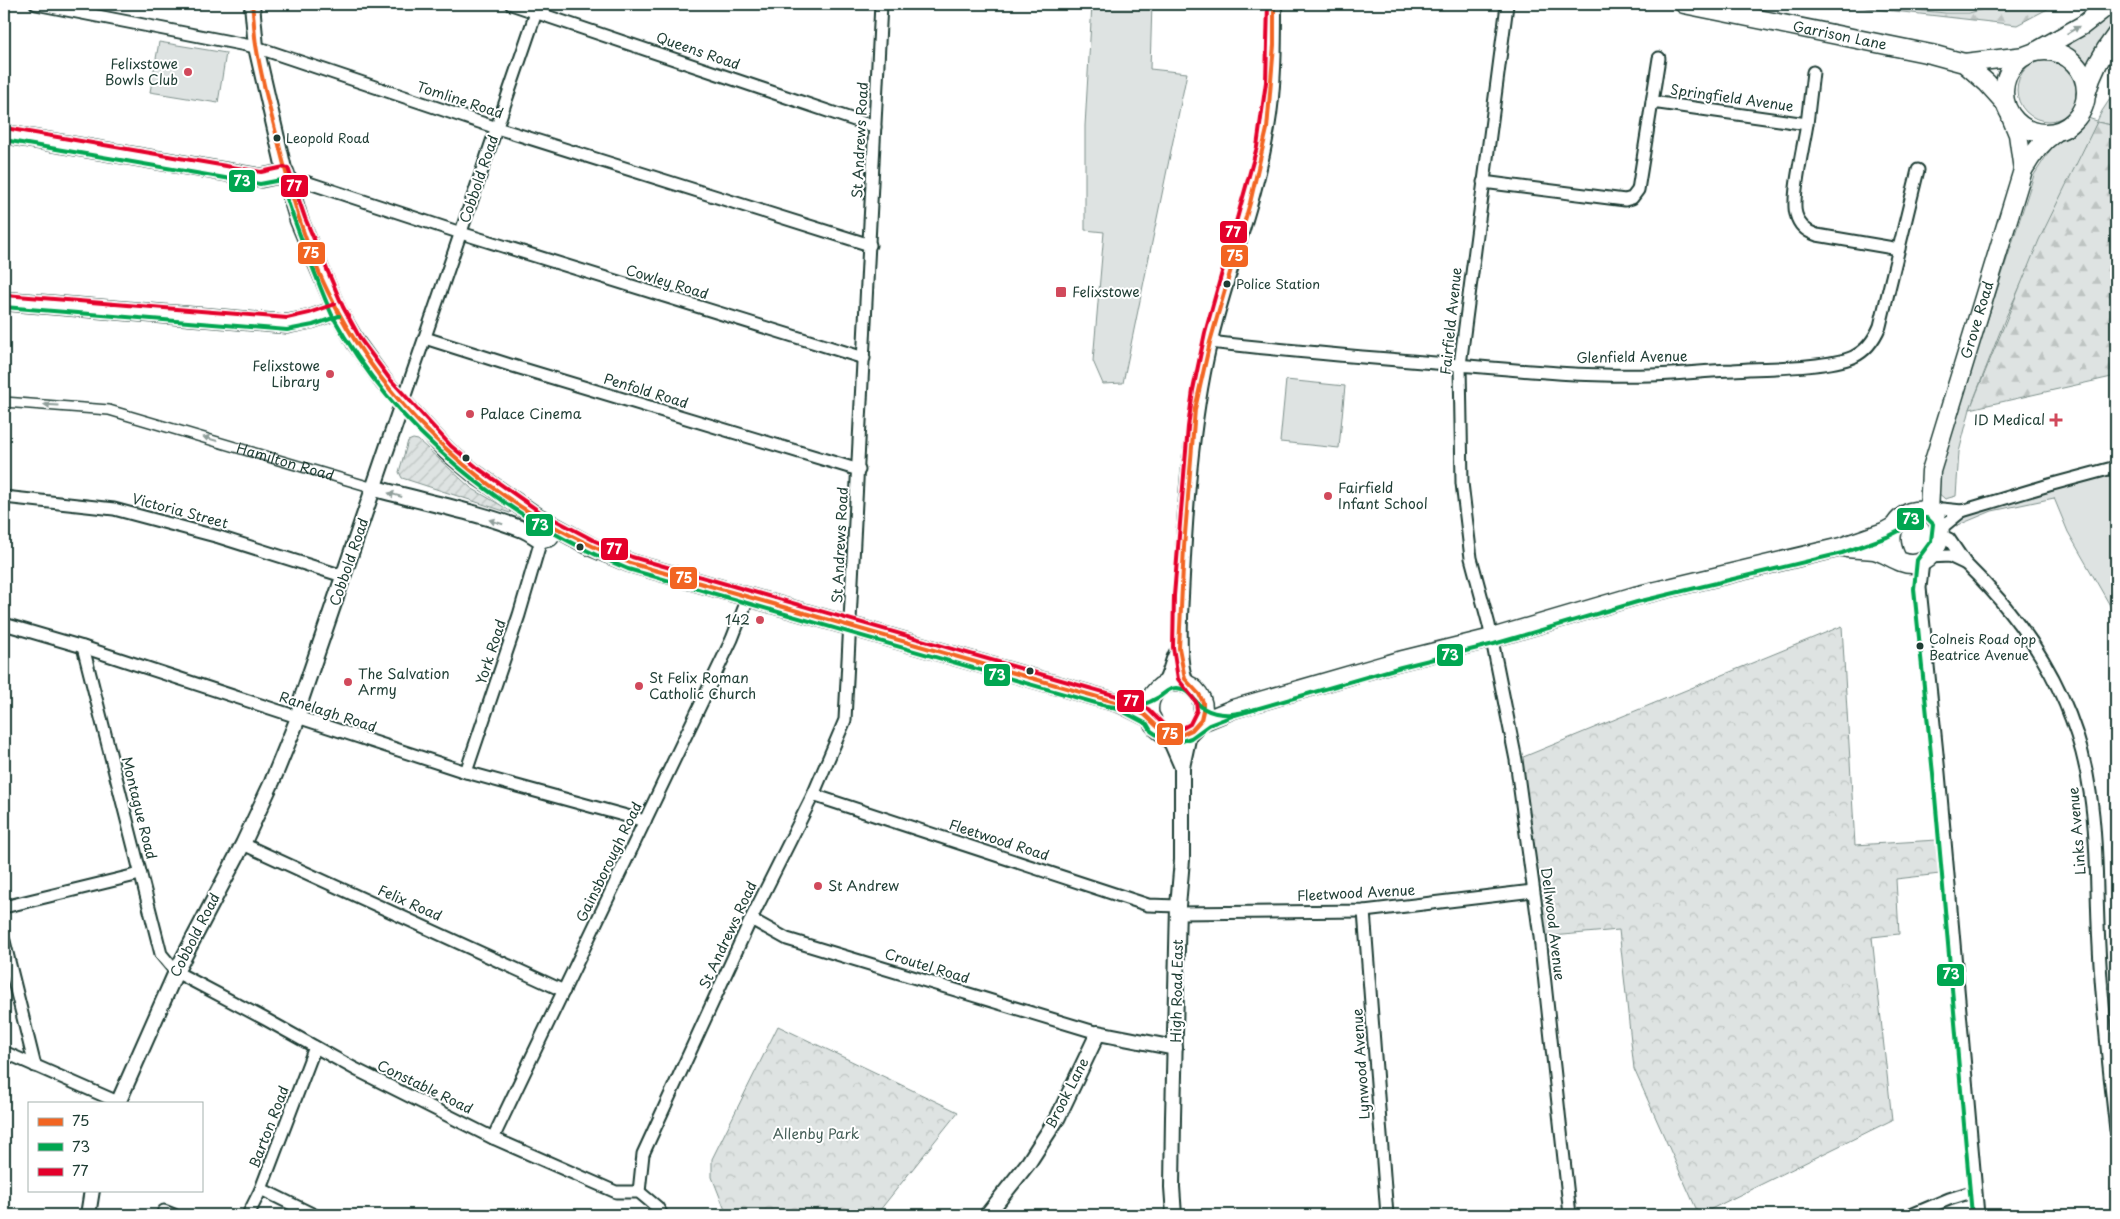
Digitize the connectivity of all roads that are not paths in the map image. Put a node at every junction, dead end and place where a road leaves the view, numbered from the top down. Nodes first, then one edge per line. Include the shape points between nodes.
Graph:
1 (36, 4) edge
2 (252, 4) edge
3 (512, 4) edge
4 (881, 4) edge
5 (1274, 4) edge
6 (1684, 4) edge
7 (2110, 4) edge
8 (1507, 5) dead end
9 (537, 8) edge
10 (2116, 35) edge
11 (256, 47) junction
12 (2030, 54) junction
13 (1659, 58) dead end
14 (1964, 63) junction
15 (1813, 72) dead end
16 (2086, 94) junction
17 (1652, 102) junction
18 (2008, 110) junction
19 (1807, 124) junction
20 (875, 127) junction
21 (497, 128) junction
22 (2056, 132) junction
23 (4, 134) edge
24 (1918, 170) dead end
25 (2023, 170) junction
26 (287, 179) junction
27 (1483, 182) junction
28 (461, 233) junction
29 (870, 245) junction
30 (1899, 249) junction
31 (4, 301) edge
32 (337, 310) junction
33 (425, 338) junction
34 (1210, 342) junction
35 (864, 358) junction
36 (1460, 365) junction
37 (4, 402) edge
38 (402, 404) junction
39 (2116, 467) edge
40 (859, 470) junction
41 (1931, 471) junction
42 (374, 488) junction
43 (4, 497) edge
44 (1962, 511) junction
45 (1900, 520) junction
46 (1935, 522) junction
47 (556, 529) junction
48 (541, 540) junction
49 (1841, 547) junction
50 (1899, 560) junction
51 (1926, 560) junction
52 (1966, 564) junction
53 (343, 576) junction
54 (1920, 588) junction
55 (748, 598) junction
56 (4, 624) edge
57 (851, 627) junction
58 (1492, 638) junction
59 (83, 647) junction
60 (1179, 648) junction
61 (1158, 690) junction
62 (1194, 691) junction
63 (1122, 704) junction
64 (1233, 709) junction
65 (298, 718) junction
66 (1158, 726) junction
67 (1195, 727) junction
68 (1182, 768) junction
69 (466, 772) junction
70 (813, 795) junction
71 (645, 821) junction
72 (243, 844) junction
73 (140, 874) junction
74 (1534, 891) junction
75 (4, 907) edge
76 (1178, 909) junction
77 (1364, 911) junction
78 (751, 919) junction
79 (4, 941) edge
80 (176, 972) junction
81 (564, 991) junction
82 (1098, 1033) junction
83 (315, 1047) junction
84 (1176, 1048) junction
85 (4, 1052) edge
86 (36, 1066) junction
87 (118, 1102) edge
88 (2116, 1130) edge
89 (493, 1138) junction
90 (262, 1190) junction
91 (1975, 1191) junction
92 (92, 1192) edge
93 (639, 1192) junction
94 (88, 1215) edge
95 (162, 1215) edge
96 (174, 1215) edge
97 (248, 1215) edge
98 (314, 1215) edge
99 (662, 1215) edge
100 (987, 1215) edge
101 (1174, 1215) edge
102 (1387, 1215) edge
103 (1570, 1215) edge
104 (1911, 1215) edge
105 (1978, 1215) edge

1 - 11 street, Tomline Road
2 - 11 street
3 - 9 street, Queens Road
4 - 20 street, St Andrews Road
5 - 34 street via 1267,129 1250,203
6 - 14 main road, Garrison Lane
12 -> 7 main road via 2083,24
8 - 27 street, Fairfield Avenue
9 - 20 street, Queens Road
9 - 21 street, Cobbold Road
10 - 16 main road via 2091,76
11 - 21 street, Tomline Road
11 - 26 street
12 - 14 main road, Garrison Lane
12 - 16 main road via 2057,53 2071,60 2083,79
12 - 18 main road via 2019,60 2009,72 2004,87
13 - 17 street, Springfield Avenue
14 - 18 main road, Garrison Lane via 1987,83
15 - 19 street, Springfield Avenue
16 - 22 main road via 2078,116
17 - 19 street, Springfield Avenue
17 - 27 street, Springfield Avenue via 1640,184 1632,198 1609,200
18 - 22 main road via 2017,123 2031,131
18 - 25 main road, Grove Road via 2018,134
19 - 30 street, Springfield Avenue via 1795,207 1800,224 1817,236
20 - 29 street, St Andrews Road
21 - 28 street, Cobbold Road
21 - 29 street, Tomline Road
22 - 25 main road, Grove Road via 2035,151
23 - 26 main road via 261,178
24 - 30 street, Glenfield Avenue
25 - 41 main road, Grove Road
26 - 28 street via 309,183
26 - 32 main road via 299,220
27 - 36 street, Fairfield Avenue
28 - 33 street, Cobbold Road
28 - 35 street, Cowley Road
29 - 35 street, St Andrews Road
30 - 36 street, Glenfield Avenue via 1878,332 1853,357 1817,364 1651,375
31 - 32 main road via 287,324
32 - 38 main road via 364,356
33 - 38 street, Cobbold Road
33 - 40 street, Penfold Road
34 - 36 street, Glenfield Avenue
34 - 60 street via 1195,409
35 - 40 street, St Andrews Road
36 - 58 street, Fairfield Avenue via 1465,521 1474,574
42 -> 37 street, Hamilton Road via 108,410
38 - 42 street, Cobbold Road
38 - 47 main road via 447,451 475,474
39 - 44 street
40 - 57 street, St Andrews Road
41 - 45 main road, Grove Road
41 - 46 main road, Grove Road
48 -> 42 main road, Hamilton Road via 520,529
42 - 53 street, Cobbold Road
43 - 53 street, Victoria Street via 114,509 219,537
44 - 46 street
44 - 46 street via 1942,510
45 - 46 main road via 1914,511
45 - 49 main road via 1884,532
45 - 50 main road via 1890,543
46 - 51 main road via 1933,553
46 - 52 street, Links Avenue
47 - 48 main road via 550,538
47 - 55 main road via 630,562
48 - 69 street, York Road
49 - 50 main road via 1874,550
49 - 58 main road via 1635,596
50 - 51 main road via 1914,564
50 - 54 street via 1908,567
51 - 52 street, Links Avenue via 1949,556
51 - 54 street
52 - 88 street, Links Avenue via 2032,641 2064,701 2082,754 2095,831 2099,951
53 - 65 street, Cobbold Road via 301,700
54 - 91 street
55 - 57 main road
55 - 71 street, Gainsborough Road via 732,639
56 - 59 street, Ranelagh Road
57 - 63 main road
57 - 70 street, St Andrews Road via 845,720
58 - 64 main road
58 - 74 street, Dellwood Avenue via 1516,760
59 - 65 street, Ranelagh Road
59 - 73 street, Montague Road
60 - 61 street via 1174,654 1169,675
60 - 62 street via 1184,675
61 - 62 main road via 1177,682
61 - 63 main road
61 - 66 main road via 1150,710
62 - 64 main road via 1210,703
62 - 67 main road via 1203,711
63 - 66 main road
64 - 67 main road
65 - 69 street, Ranelagh Road
65 - 72 street, Cobbold Road
66 - 67 main road via 1172,735 1181,735
66 - 68 street, High Road East via 1172,744
67 - 68 street, High Road East via 1188,739
68 - 76 street, High Road East via 1182,860
69 - 71 street, Ranelagh Road
70 - 76 street, Fleetwood Road via 1148,905
70 - 78 street, St Andrews Road
71 - 81 street, Gainsborough Road
72 - 80 street, Cobbold Road
72 - 81 street, Felix Road
73 - 75 street
73 - 80 street, Montague Road via 161,954
74 - 77 street, Fleetwood Avenue
74 - 103 street, Dellwood Avenue
76 - 77 street, Fleetwood Avenue
76 - 84 street, High Road East
77 - 102 street, Lynwood Avenue
78 - 82 street, Croutel Road via 786,939
78 - 93 street, St Andrews Road via 643,1154
79 - 86 street
80 - 83 street, Constable Road
80 - 87 street, Cobbold Road
81 - 89 street, Gainsborough Road
82 - 84 street
82 - 100 street, Brook Lane via 1058,1117 1029,1162
83 - 89 street, Constable Road
83 - 90 street, Barton Road
84 - 101 street, High Road East
85 - 86 street
86 - 87 street
89 - 93 street, Constable Road via 616,1192
90 - 97 street, Barton Road
90 - 98 street
91 - 104 street via 1949,1198
91 - 105 street
92 - 94 street
93 - 99 street via 658,1206
95 - 96 street via 164,1211

